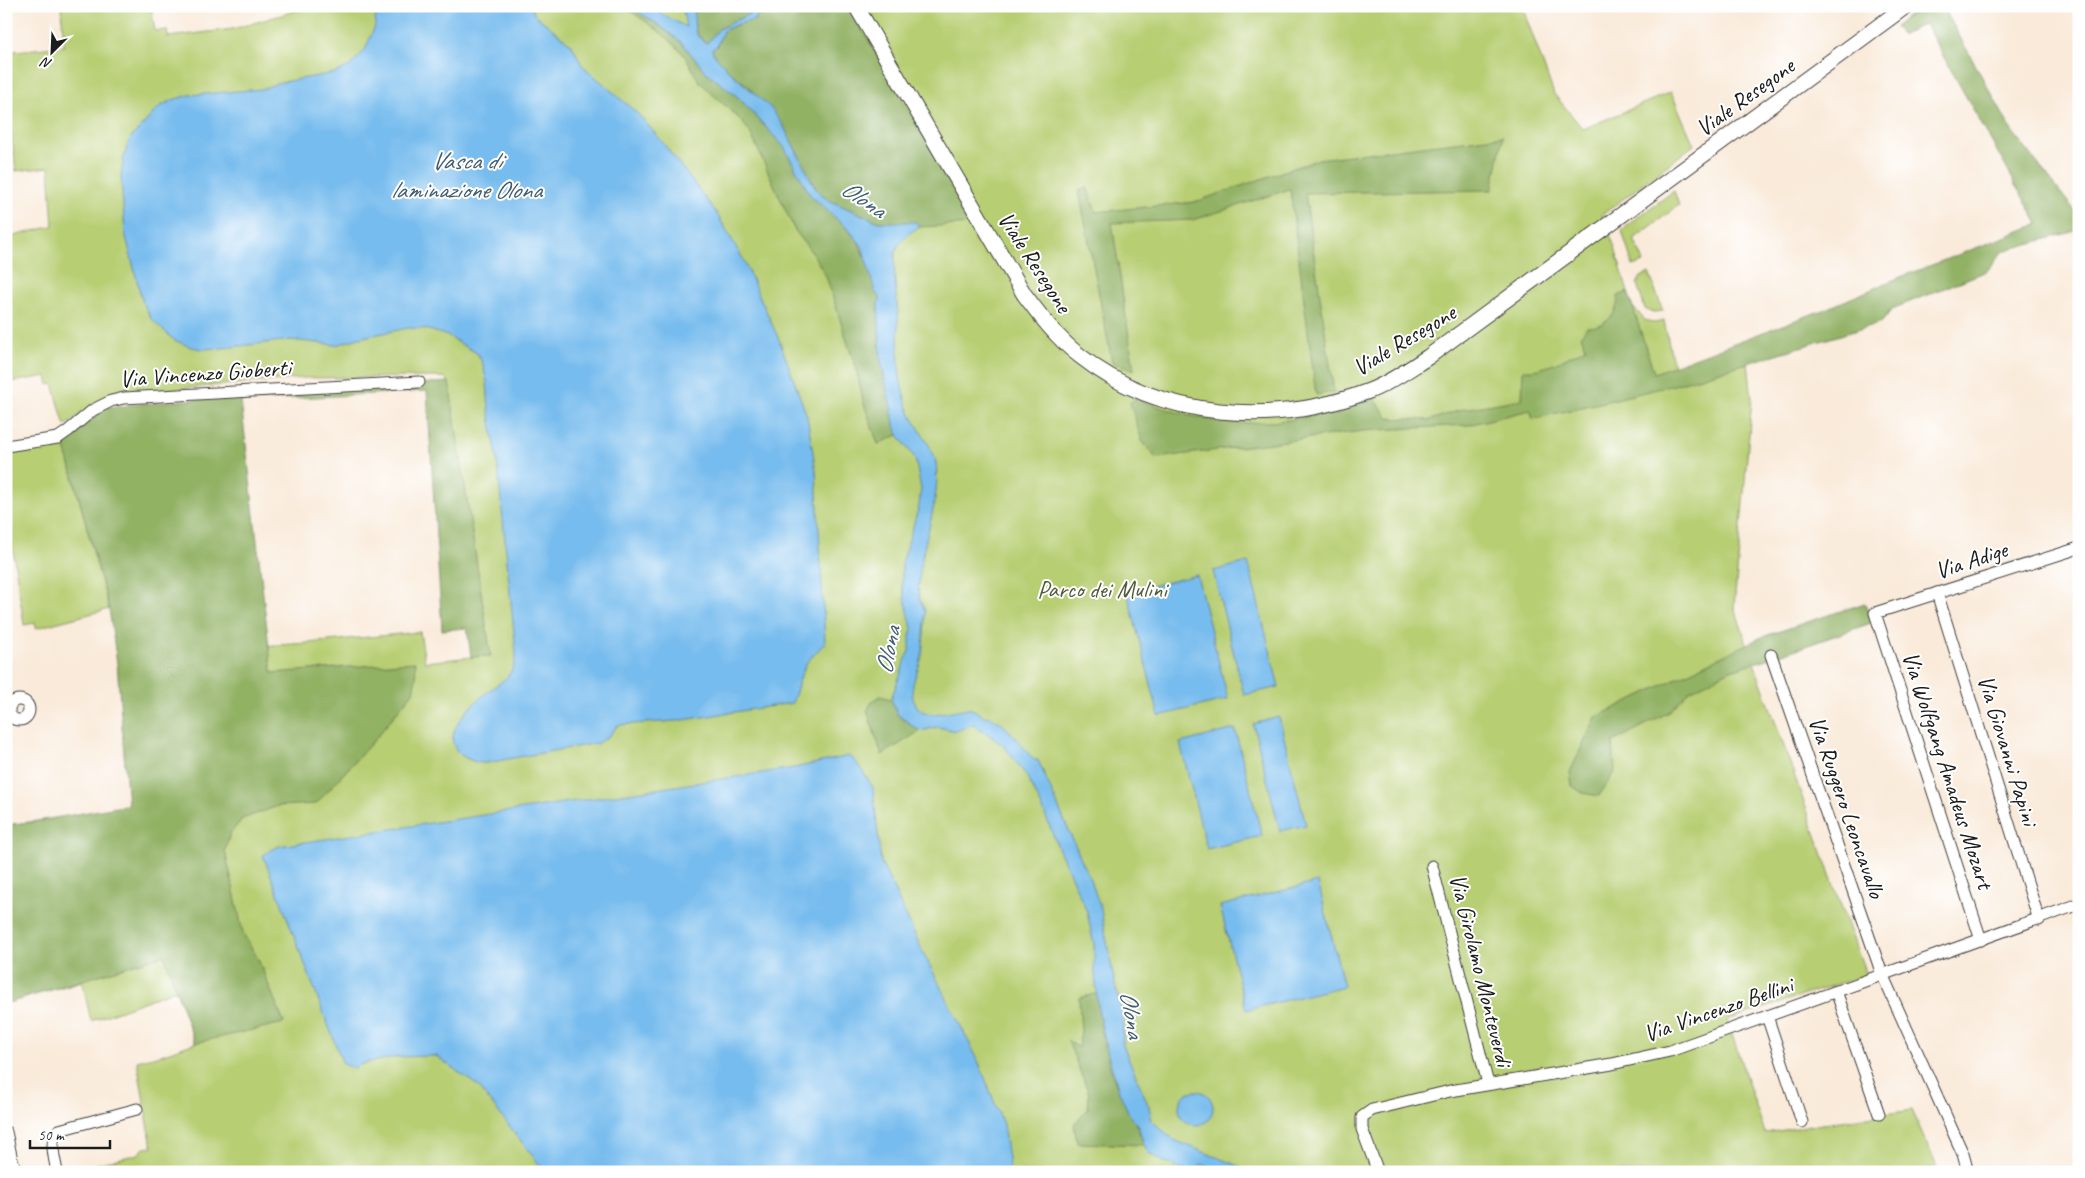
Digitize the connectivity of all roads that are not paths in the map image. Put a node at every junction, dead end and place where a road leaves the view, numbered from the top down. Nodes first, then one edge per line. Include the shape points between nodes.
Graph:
1 (856, 6) edge
2 (1906, 6) edge
3 (419, 382) dead end
4 (6, 446) edge
5 (2079, 548) edge
6 (1937, 594) junction
7 (1875, 613) joint
8 (1772, 655) dead end
9 (1432, 866) dead end
10 (2079, 904) edge
11 (2039, 920) junction
12 (1981, 940) junction
13 (1882, 974) junction
14 (1836, 991) junction
15 (1767, 1016) junction
16 (1488, 1084) junction
17 (137, 1109) dead end
18 (1879, 1114) dead end
19 (1802, 1122) dead end
20 (6, 1132) edge
21 (17, 1172) edge
22 (57, 1172) edge
23 (1378, 1172) edge
24 (1968, 1172) edge

1 - 2 street, Viale Resegone via 1040,316 1080,356 1128,386 1198,408 1252,413 1307,409 1339,401 1371,390 1428,358
3 - 4 street, Via Vincenzo Gioberti via 124,398 93,410 58,438
5 - 6 street, Via Adige
6 - 7 street, Via Adige
6 - 11 street, Via Giovanni Papini
7 - 12 street, Via Wolfgang Amadeus Mozart
8 - 13 street, Via Ruggero Leoncavallo
9 - 16 street, Via Girolamo Monteverdi
10 - 11 street, Via Vincenzo Bellini
11 - 12 street, Via Vincenzo Bellini
12 - 13 street, Via Vincenzo Bellini
13 - 14 street, Via Vincenzo Bellini
13 - 24 street, Via Ruggero Leoncavallo via 1963,1154
14 - 15 street, Via Vincenzo Bellini
14 - 18 street
15 - 16 street, Via Vincenzo Bellini via 1670,1051
15 - 19 street
16 - 23 street, Via Vincenzo Bellini via 1372,1110 1362,1117 1362,1129
17 - 22 street via 55,1133
20 - 21 street

